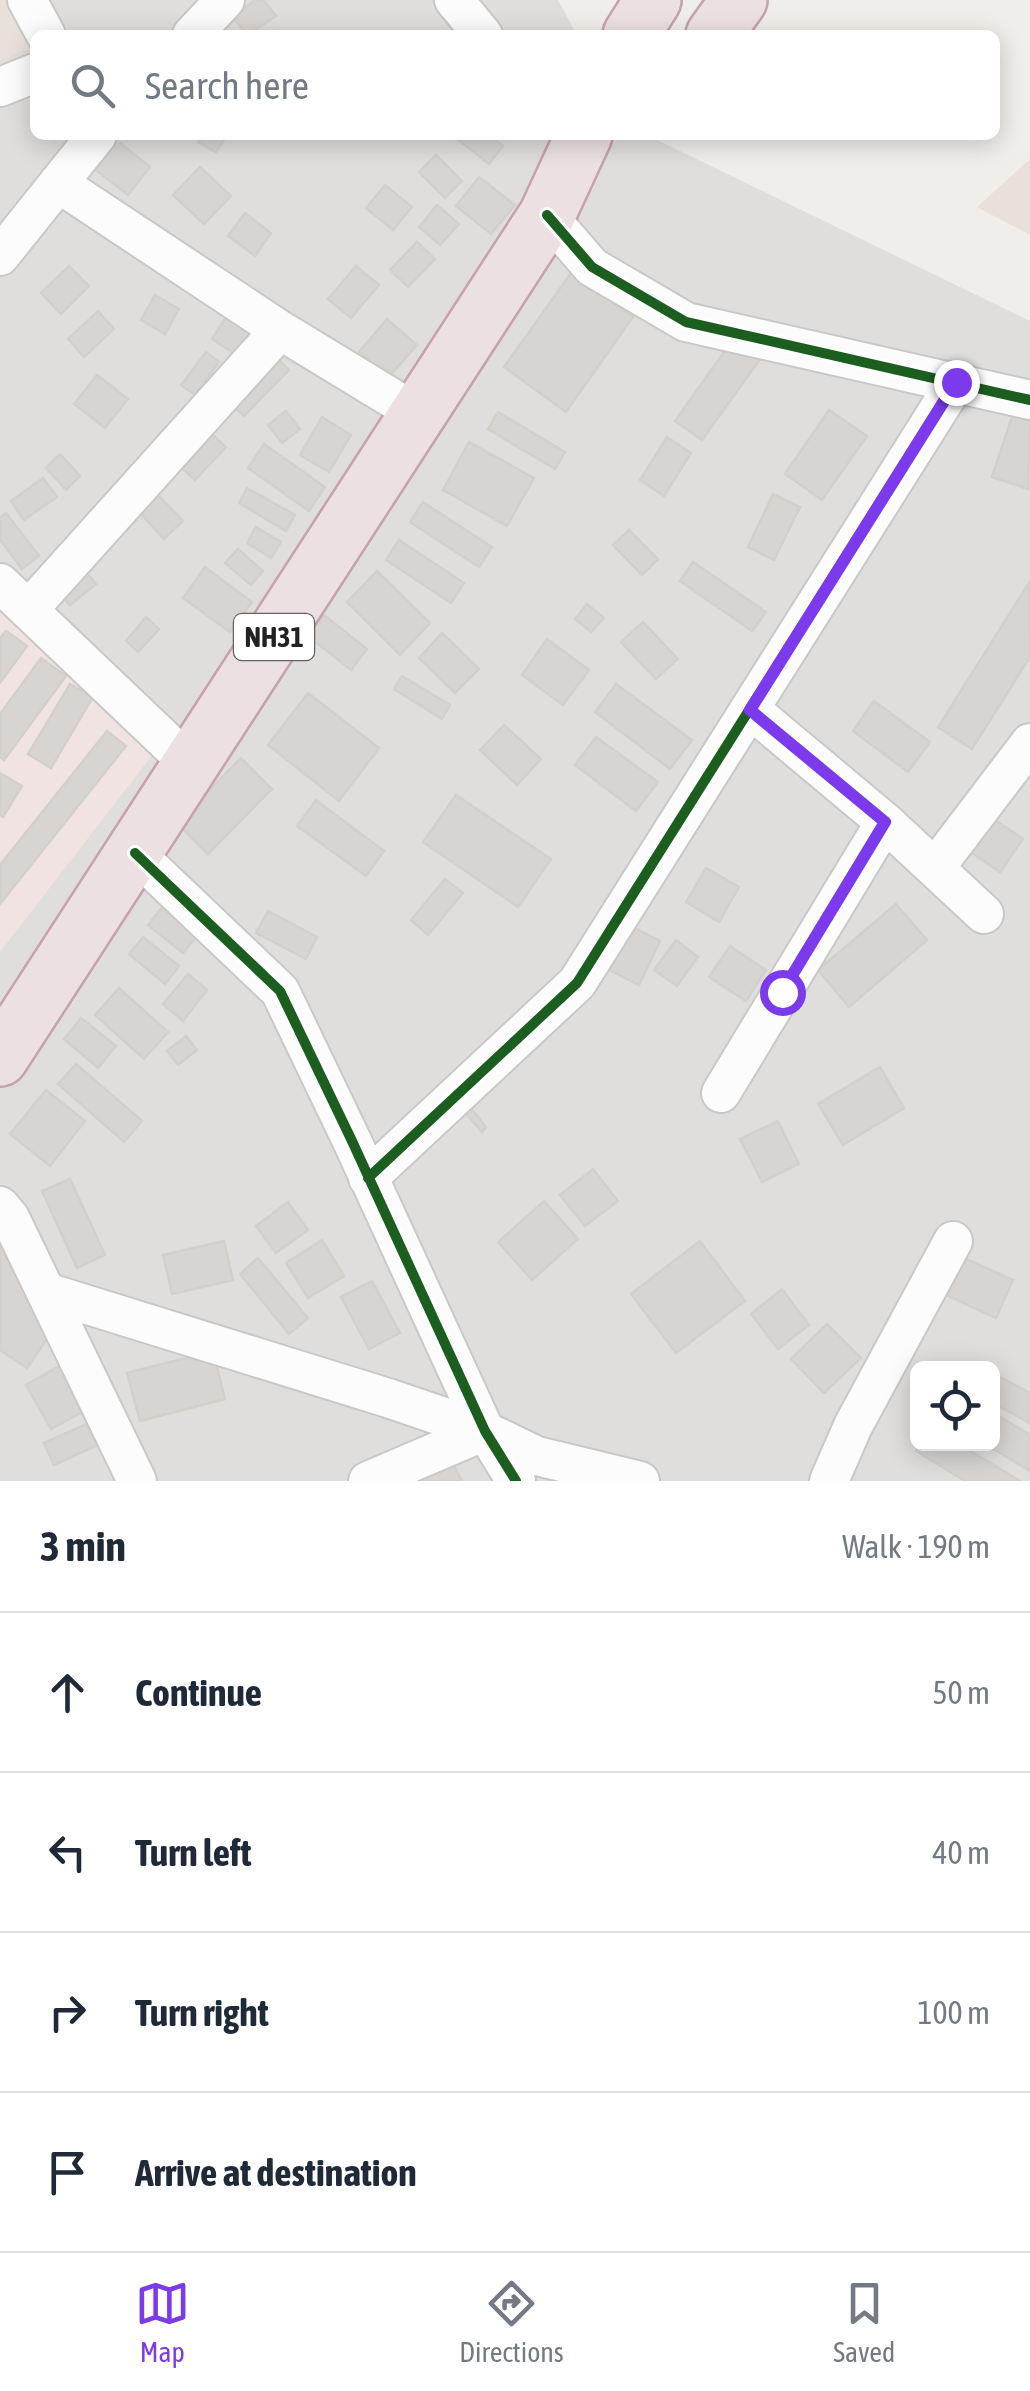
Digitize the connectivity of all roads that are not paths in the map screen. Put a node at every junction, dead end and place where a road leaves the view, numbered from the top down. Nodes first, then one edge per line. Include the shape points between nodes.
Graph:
1 (28, 0) edge
2 (225, 0) edge
3 (454, 0) edge
4 (653, 0) edge
5 (739, 0) edge
6 (43, 30) edge
7 (197, 30) edge
8 (479, 30) edge
9 (634, 30) edge
10 (718, 30) edge
11 (30, 74) edge
12 (0, 88) edge
13 (93, 140) edge
14 (586, 140) edge
15 (58, 183) junction
16 (547, 215) junction
17 (0, 256) edge
18 (280, 330) junction
19 (956, 382) junction
20 (1030, 400) edge
21 (418, 414) junction
22 (0, 584) edge
23 (28, 610) junction
24 (750, 710) junction
25 (1030, 742) edge
26 (192, 765) junction
27 (885, 822) junction
28 (135, 854) junction
29 (936, 868) junction
30 (984, 914) dead end
31 (0, 1058) edge
32 (720, 1093) dead end
33 (368, 1178) junction
34 (0, 1206) edge
35 (952, 1241) dead end
36 (46, 1292) junction
37 (485, 1431) junction
38 (137, 1481) edge
39 (368, 1481) edge
40 (516, 1481) edge
41 (640, 1481) edge
42 (828, 1481) edge

1 - 6 street
2 - 7 street
3 - 8 street
4 - 9 highway
5 - 10 highway
11 - 12 street
13 - 15 street
14 - 16 highway, NH31
15 - 17 street
15 - 18 street
16 - 19 street via 592,267 686,322
16 - 21 highway, NH31
18 - 21 street
18 - 23 street
19 - 20 street
19 - 24 street
21 - 26 highway, NH31
22 - 23 street
23 - 26 street
24 - 27 street
24 - 33 street via 577,984
25 - 29 street
26 - 28 highway, NH31
27 - 29 street
27 - 32 street
28 - 31 highway, NH31
28 - 33 street via 280,991
29 - 30 street
33 - 37 street
34 - 36 street
35 - 42 street
36 - 37 street
36 - 38 street
37 - 39 street
37 - 40 street
37 - 41 street via 538,1456

